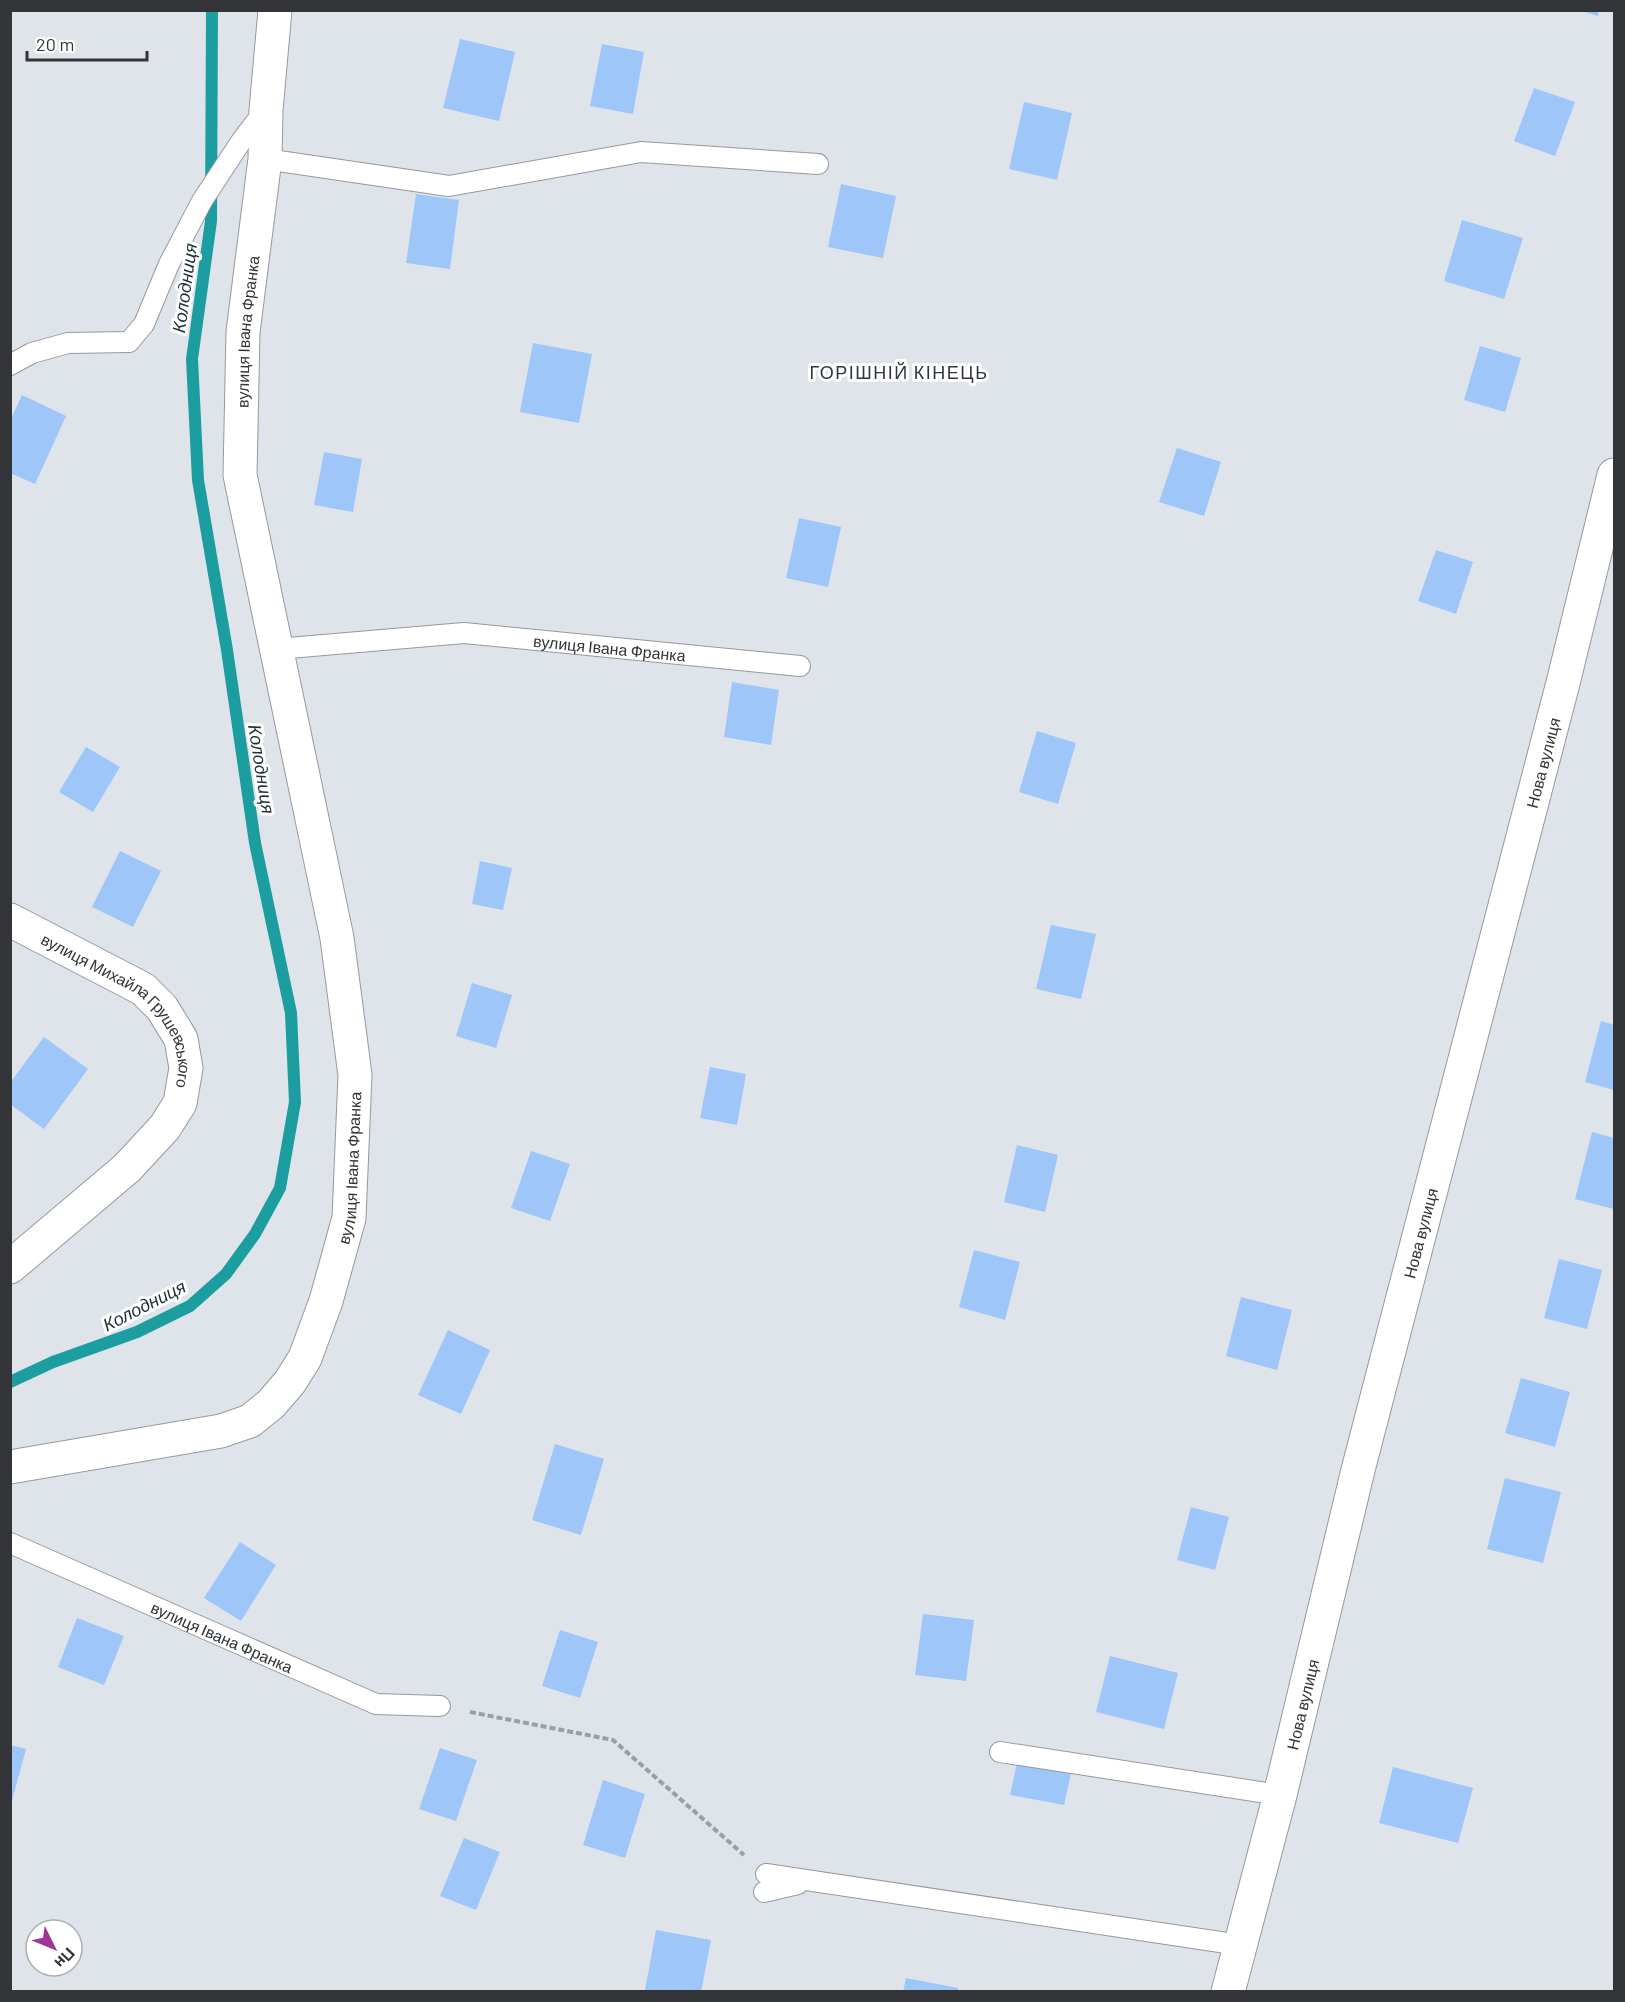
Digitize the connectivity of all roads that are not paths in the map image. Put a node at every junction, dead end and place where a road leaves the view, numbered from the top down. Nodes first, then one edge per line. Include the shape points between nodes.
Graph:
1 (275, 10) edge
2 (254, 150) junction
3 (818, 164) dead end
4 (10, 365) edge
5 (1614, 475) edge
6 (277, 649) junction
7 (800, 666) dead end
8 (10, 920) edge
9 (10, 1267) edge
10 (10, 1467) edge
11 (10, 1543) edge
12 (440, 1706) road end
13 (1000, 1752) dead end
14 (1280, 1795) junction
15 (765, 1883) road end
16 (1240, 1945) junction
17 (1228, 1992) edge

1 - 2 street, вулиця Івана Франка via 266,110
2 - 3 lane via 449,186 641,152
2 - 4 lane via 202,201 144,324 129,342 68,343 32,353
2 - 6 street, вулиця Івана Франка via 243,332 240,475
5 - 14 street, Нова вулиця via 1358,1470
6 - 7 lane, вулиця Івана Франка via 464,633
6 - 10 street, вулиця Івана Франка via 337,938 355,1074 349,1218 326,1301 305,1358 290,1382 250,1421 221,1431
8 - 9 street, вулиця Михайла Грушевського via 144,989 162,1008 181,1039 186,1068 180,1103 165,1127 127,1168
11 - 12 lane, вулиця Івана Франка via 376,1704
13 - 14 lane
14 - 16 street, Нова вулиця
15 - 16 lane via 809,1882
16 - 17 street, Нова вулиця

